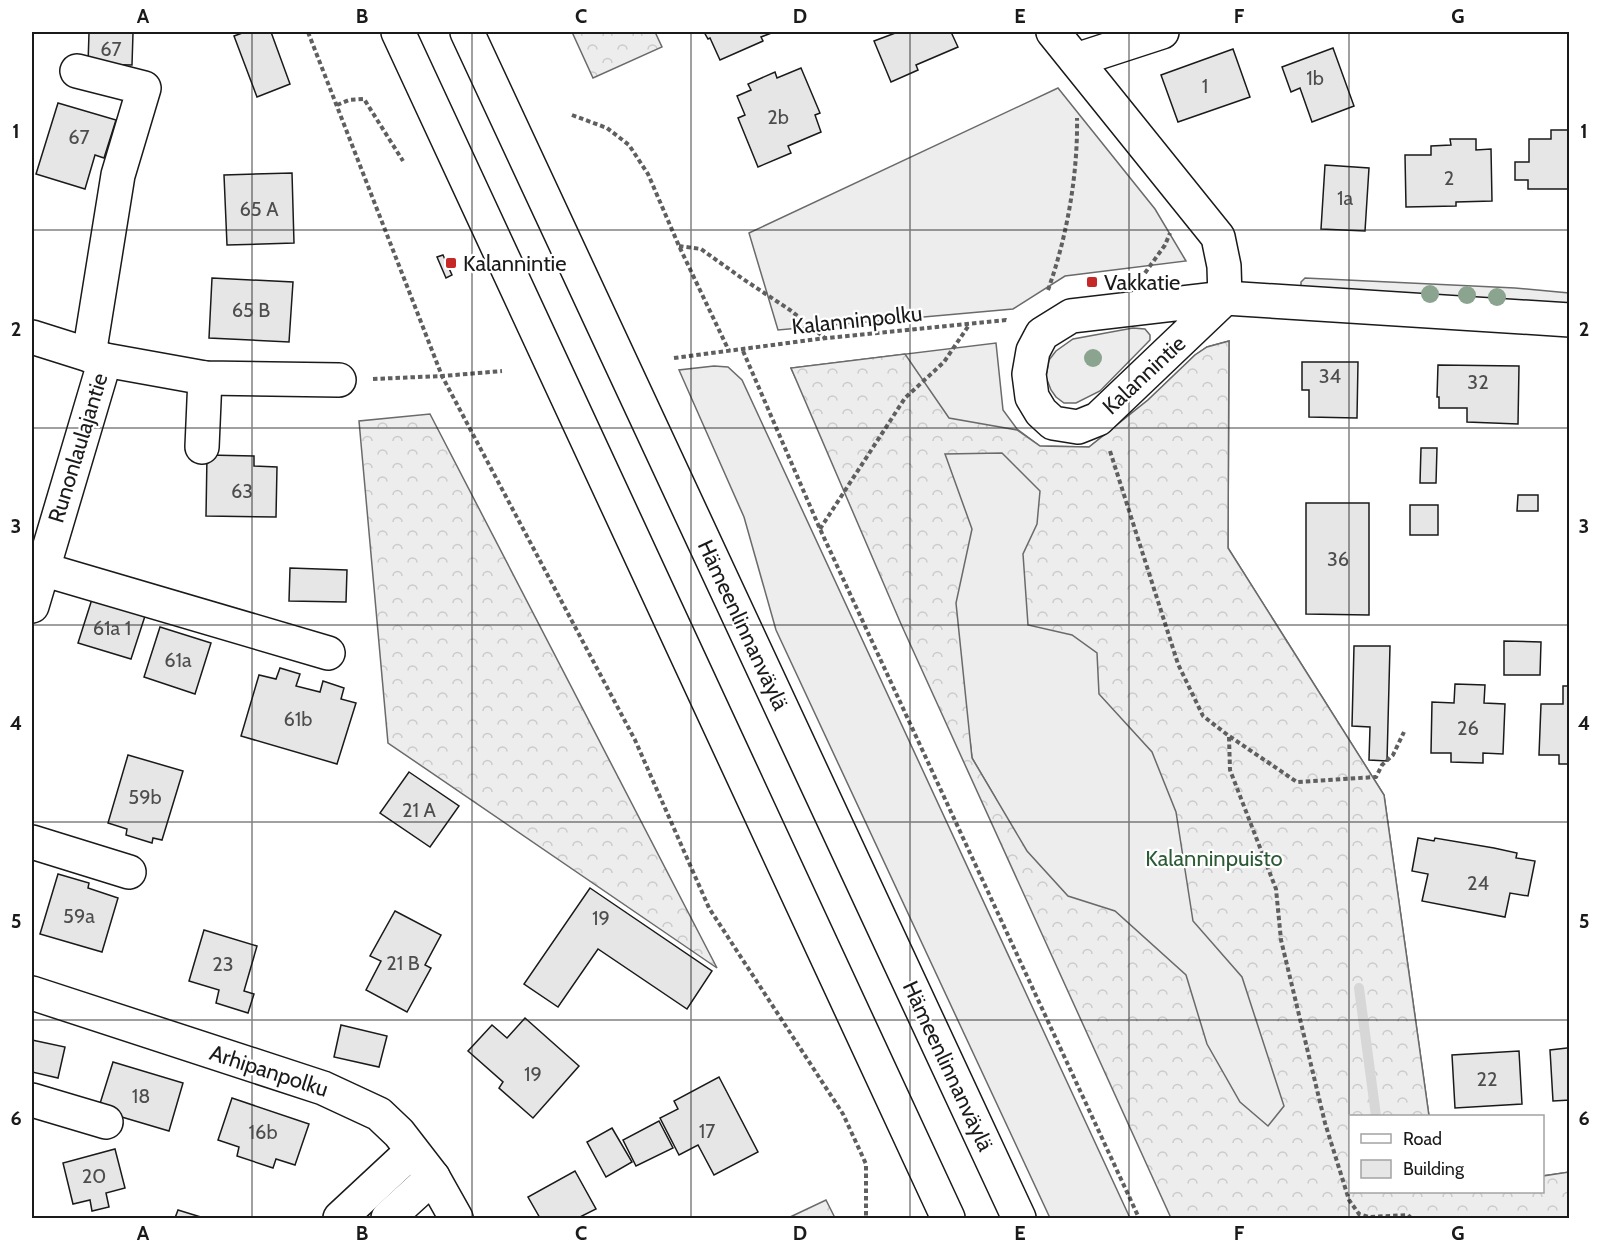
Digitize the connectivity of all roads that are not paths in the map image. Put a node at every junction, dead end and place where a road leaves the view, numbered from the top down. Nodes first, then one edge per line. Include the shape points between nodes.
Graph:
1 (398, 32) edge
2 (467, 32) edge
3 (1053, 32) edge
4 (1162, 32) edge
5 (1076, 60) junction
6 (77, 70) dead end
7 (1225, 298) junction
8 (1569, 320) edge
9 (32, 337) edge
10 (97, 357) junction
11 (205, 378) junction
12 (339, 380) road end
13 (202, 447) dead end
14 (42, 569) junction
15 (32, 606) edge
16 (328, 653) dead end
17 (32, 842) edge
18 (129, 872) dead end
19 (32, 993) edge
20 (32, 1100) edge
21 (106, 1122) dead end
22 (412, 1151) junction
23 (433, 1177) junction
24 (340, 1218) edge
25 (388, 1218) edge
26 (456, 1218) edge
27 (948, 1218) edge
28 (1019, 1218) edge

1 - 27 main road
2 - 28 main road, Hämeenlinnanväylä
3 - 5 main road
4 - 5 main road
5 - 7 main road via 1218,237
6 - 10 main road via 144,88 118,175
7 - 7 main road, Kalannintie via 1098,419 1078,427 1053,423 1032,397 1029,374 1033,351 1042,334 1071,316
7 - 8 main road, Kalannintie
9 - 10 main road, Runonlaulajantie
10 - 11 main road, Runonlaulajantie
10 - 14 main road, Runonlaulajantie
11 - 12 main road, Runonlaulajantie
11 - 13 main road
14 - 15 main road, Runonlaulajantie
14 - 16 main road
17 - 18 main road
19 - 22 main road, Arhipanpolku via 323,1088 379,1114
20 - 21 main road
22 - 23 main road, Arhipanpolku
22 - 24 main road
23 - 25 main road
23 - 26 main road, Arhipanpolku

